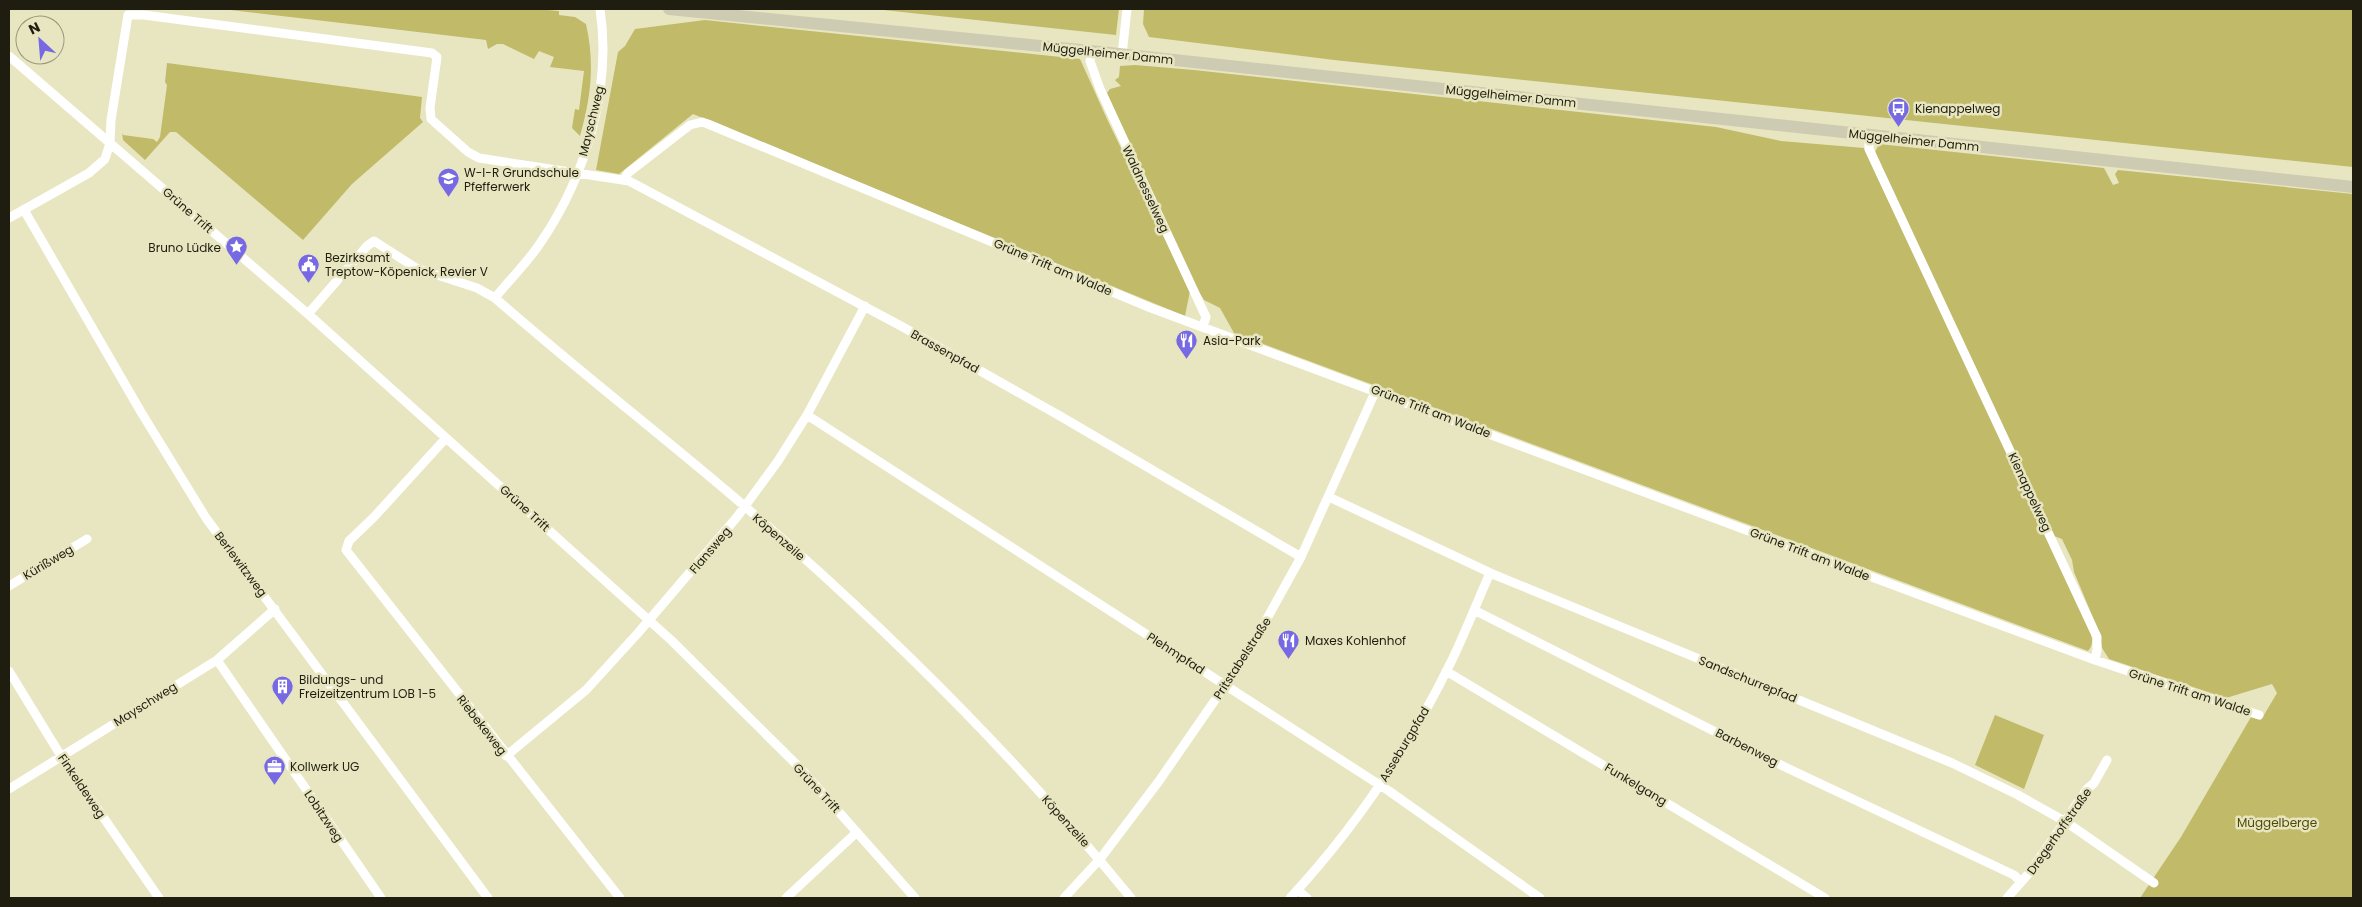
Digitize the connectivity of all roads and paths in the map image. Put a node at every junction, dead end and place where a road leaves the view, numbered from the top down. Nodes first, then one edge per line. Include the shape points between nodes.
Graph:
1 (600, 9) edge
2 (669, 9) edge
3 (1127, 9) edge
4 (1090, 51) junction
5 (1122, 55) junction
6 (9, 56) edge
7 (1869, 135) junction
8 (110, 143) junction
9 (576, 173) junction
10 (624, 179) junction
11 (2353, 187) edge
12 (24, 210) junction
13 (9, 218) edge
14 (495, 298) junction
15 (865, 306) junction
16 (308, 314) junction
17 (1203, 326) junction
18 (1376, 390) junction
19 (808, 415) junction
20 (446, 438) junction
21 (1329, 497) junction
22 (744, 507) junction
23 (88, 539) dead end
24 (1301, 557) junction
25 (1490, 573) junction
26 (9, 586) edge
27 (275, 609) junction
28 (1474, 610) junction
29 (649, 620) junction
30 (217, 660) junction
31 (2095, 660) junction
32 (9, 671) edge
33 (1446, 671) junction
34 (1226, 685) junction
35 (2259, 715) dead end
36 (61, 756) junction
37 (506, 756) junction
38 (2107, 760) dead end
39 (1380, 786) junction
40 (9, 789) edge
41 (2066, 822) junction
42 (857, 832) junction
43 (1100, 859) junction
44 (2021, 882) junction
45 (2154, 883) dead end
46 (1298, 890) junction
47 (159, 898) edge
48 (381, 898) edge
49 (488, 898) edge
50 (620, 898) edge
51 (786, 898) edge
52 (915, 898) edge
53 (1064, 898) edge
54 (1131, 898) edge
55 (1290, 898) edge
56 (1307, 898) edge
57 (1540, 898) edge
58 (1825, 898) edge
59 (2006, 898) edge

1 - 9 street, Mayschweg via 604,33 601,88 590,137
2 - 4 main road, Müggelheimer Damm
3 - 5 street
4 - 5 main road, Müggelheimer Damm
4 - 17 street, Waldnesselweg via 1090,61 1100,89 1206,317
5 - 7 main road, Müggelheimer Damm
6 - 8 street, Grüne Trift
7 - 11 main road, Müggelheimer Damm
7 - 31 street, Kienappelweg via 1870,149 1879,170 2097,637
8 - 9 street via 126,20 128,15 138,14 432,53 437,57 431,119 468,152 479,158
8 - 12 street via 105,159 96,168
8 - 16 street, Grüne Trift
9 - 10 street, Brassenpfad
9 - 14 street, Mayschweg via 543,239
10 - 15 street, Brassenpfad
10 - 17 street, Grüne Trift am Walde via 690,126 702,122 1151,308
12 - 13 street
12 - 27 street, Berlewitzweg via 206,518
14 - 16 street, Köpenzeile via 477,288 416,268 374,241
14 - 22 street, Köpenzeile
15 - 19 street, Flansweg
15 - 24 street, Brassenpfad
16 - 20 street, Grüne Trift
17 - 18 street, Grüne Trift am Walde
18 - 21 street, Pritstabelstraße
18 - 31 street, Grüne Trift am Walde
19 - 22 street, Flansweg
19 - 34 street, Plehmpfad
20 - 29 street, Grüne Trift
20 - 37 street, Riebekeweg via 349,541 346,550
21 - 24 street, Pritstabelstraße
21 - 25 street, Sandschurrepfad
22 - 29 street, Flansweg
22 - 43 street, Köpenzeile via 861,611 952,698
23 - 26 street, Kürißweg
24 - 34 street, Pritstabelstraße via 1268,619
25 - 28 street, Asseburgpfad
25 - 41 street, Sandschurrepfad via 1952,763
27 - 30 street, Mayschweg
27 - 49 street, Berlewitzweg
28 - 33 street, Asseburgpfad
28 - 44 street, Barbenweg via 1795,771 2014,875
29 - 37 street, Flansweg via 586,690
29 - 42 street, Grüne Trift via 764,731
30 - 36 street, Mayschweg
30 - 48 street, Lobitzweg
31 - 35 street, Grüne Trift am Walde
32 - 36 street, Finkeldeweg
33 - 39 street, Asseburgpfad
33 - 58 street, Funkelgang
34 - 39 street, Plehmpfad
34 - 43 street, Pritstabelstraße
36 - 40 street, Mayschweg
36 - 47 street, Finkeldeweg
37 - 50 street, Riebekeweg
38 - 41 street, Dregerhoffstraße
39 - 46 street, Asseburgpfad
39 - 57 street, Plehmpfad
41 - 44 street, Dregerhoffstraße
41 - 45 street, Sandschurrepfad
42 - 51 street
42 - 52 street, Grüne Trift
43 - 53 street, Pritstabelstraße
43 - 54 street, Köpenzeile
44 - 59 street, Dregerhoffstraße
46 - 55 street, Asseburgpfad
46 - 56 street

